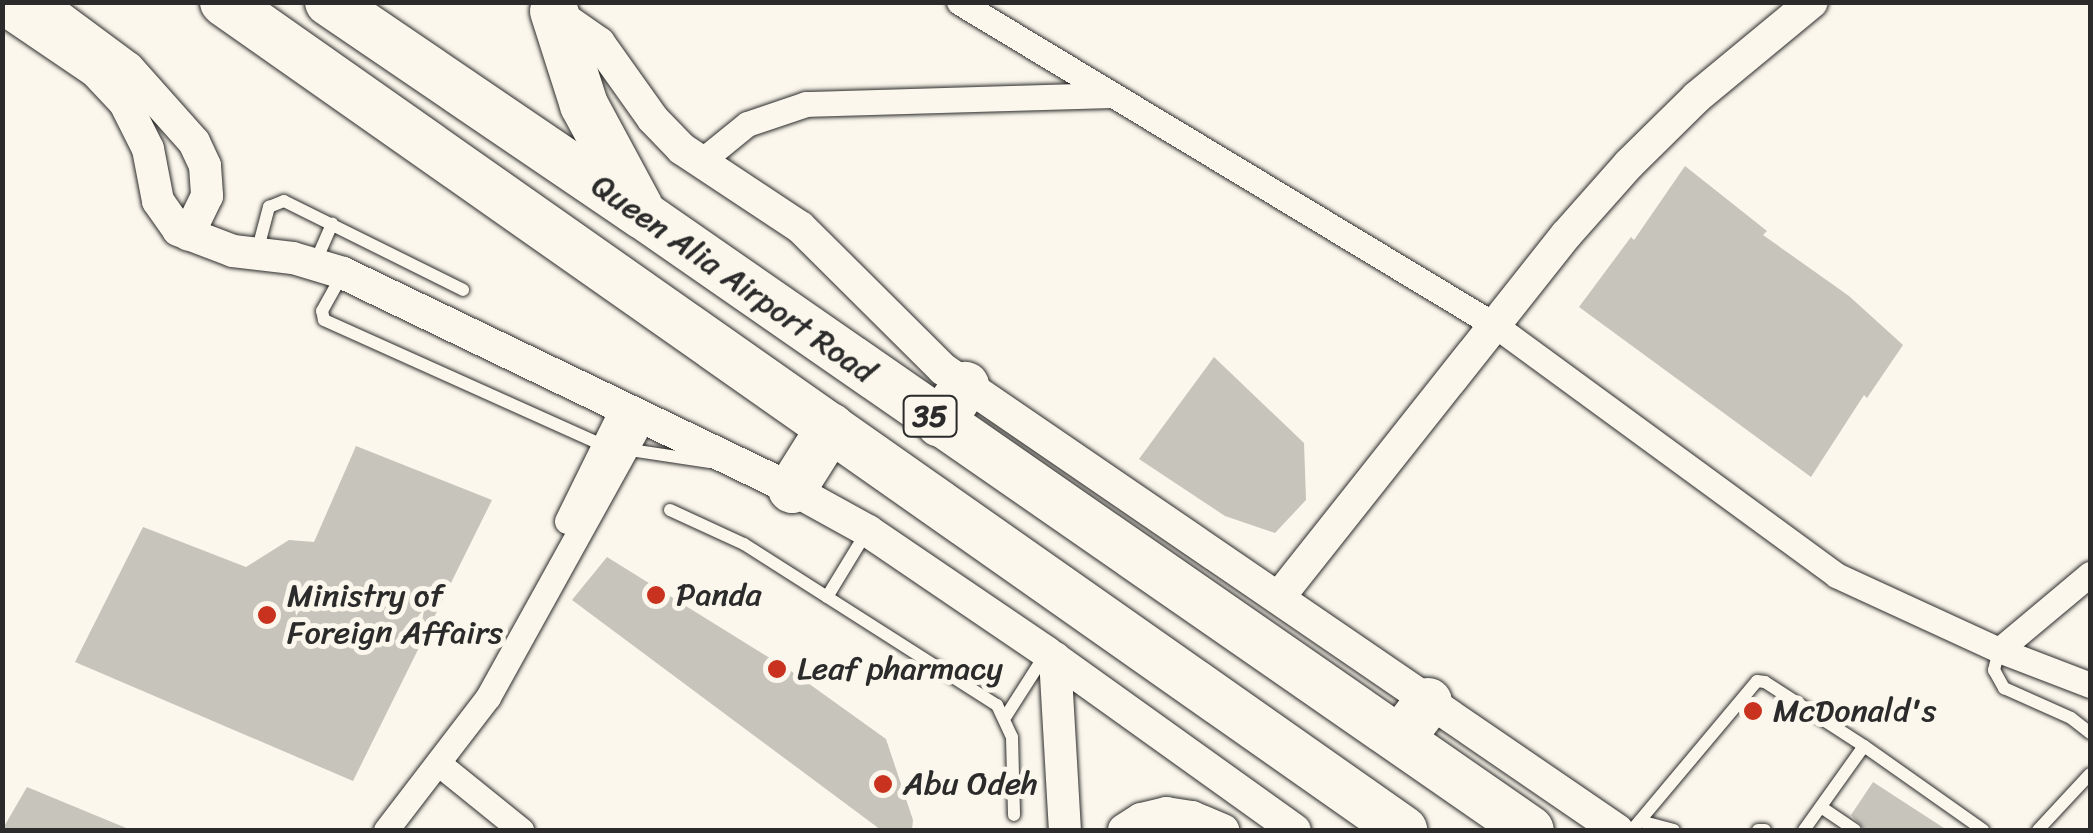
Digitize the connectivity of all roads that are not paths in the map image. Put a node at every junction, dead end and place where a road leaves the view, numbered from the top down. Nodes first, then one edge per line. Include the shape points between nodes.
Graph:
1 (39, 2) edge
2 (224, 2) edge
3 (329, 2) edge
4 (958, 2) edge
5 (1812, 2) edge
6 (552, 5) edge
7 (2, 8) edge
8 (1108, 94) junction
9 (698, 163) junction
10 (643, 214) junction
11 (332, 224) junction
12 (188, 235) junction
13 (257, 254) junction
14 (329, 268) junction
15 (464, 290) dead end
16 (1496, 326) junction
17 (953, 405) junction
18 (634, 410) junction
19 (830, 427) junction
20 (614, 449) junction
21 (748, 467) junction
22 (792, 489) junction
23 (670, 510) dead end
24 (868, 531) junction
25 (2090, 574) edge
26 (826, 596) junction
27 (1279, 597) junction
28 (2000, 650) junction
29 (1051, 655) junction
30 (2090, 685) edge
31 (1006, 716) junction
32 (1414, 720) junction
33 (2090, 732) edge
34 (1864, 746) junction
35 (438, 762) junction
36 (2090, 774) edge
37 (1821, 807) junction
38 (1014, 815) dead end
39 (1630, 827) edge
40 (386, 830) edge
41 (521, 830) edge
42 (1065, 830) edge
43 (1124, 830) edge
44 (1223, 830) edge
45 (1295, 830) edge
46 (1403, 830) edge
47 (1530, 830) edge
48 (1674, 830) edge
49 (1804, 830) edge
50 (1855, 830) edge
51 (1983, 830) edge
52 (2038, 830) edge

1 - 12 street via 128,68 194,142 208,181 203,210
2 - 19 highway, Queen Alia Airport Road / 35
3 - 10 highway, Queen Alia Airport Road / 35
4 - 8 street
5 - 16 street via 1697,97 1630,164
6 - 9 street via 598,44 653,119
6 - 10 highway via 584,105
7 - 12 street via 112,87 144,137 164,214
8 - 9 street via 806,104 747,124
8 - 16 street
9 - 17 street via 800,226 926,354
10 - 17 highway, Queen Alia Airport Road / 35
11 - 13 lane via 276,202
11 - 14 lane
11 - 15 lane
12 - 13 street
13 - 14 street
14 - 18 street
14 - 20 lane via 324,320
16 - 27 street
16 - 28 street via 1814,562
17 - 27 street
17 - 32 highway, Queen Alia Airport Road / 35
18 - 20 street
18 - 21 street
19 - 22 highway
19 - 46 highway, Queen Alia Airport Road / 35
20 - 21 lane
20 - 35 street via 488,697
21 - 22 street
22 - 24 street
23 - 26 lane via 720,530
24 - 26 lane
24 - 29 street
25 - 28 street
26 - 31 lane via 986,696
27 - 32 street
28 - 30 street
28 - 33 lane via 1994,670 2004,688
29 - 31 lane
29 - 42 street
29 - 45 street
31 - 38 lane
32 - 39 street
32 - 47 highway, Queen Alia Airport Road / 35
34 - 37 lane
34 - 39 lane via 1757,681
34 - 51 lane
35 - 40 street
35 - 41 street
36 - 52 lane
37 - 49 lane
37 - 50 lane
39 - 48 lane
43 - 44 street via 1166,812

